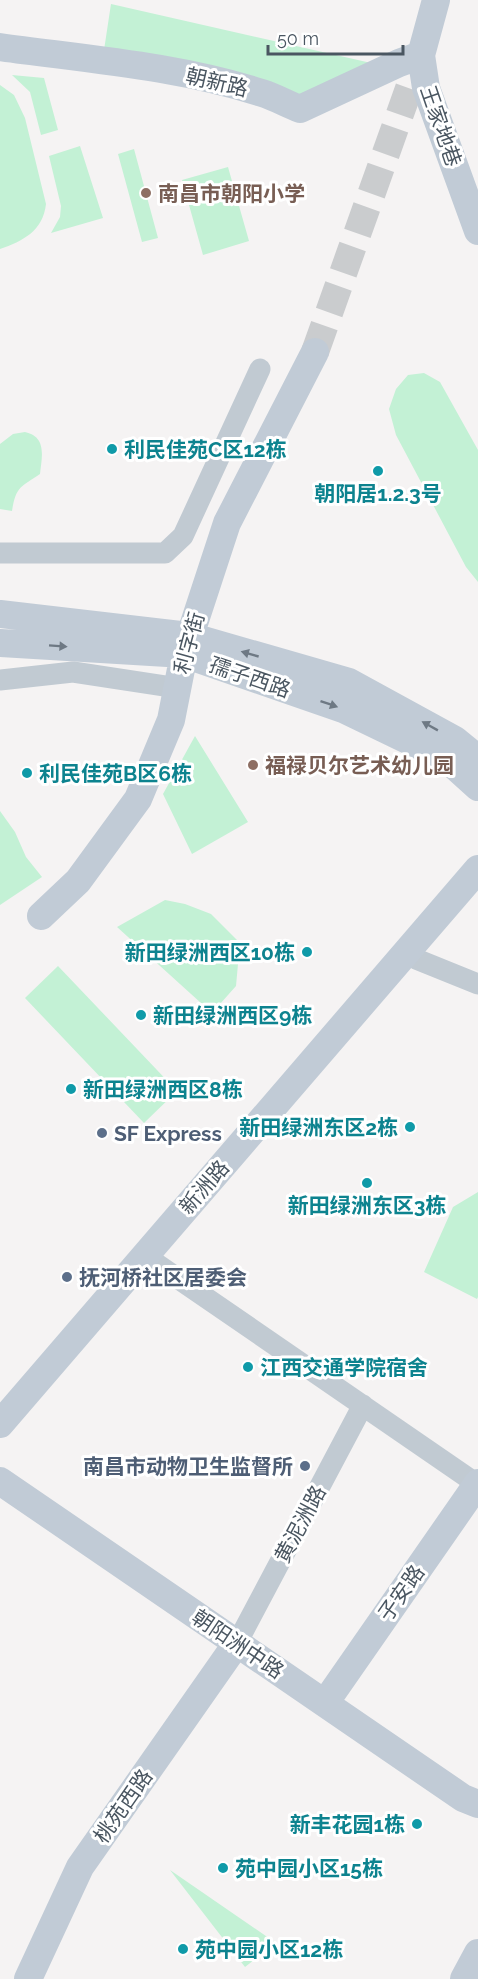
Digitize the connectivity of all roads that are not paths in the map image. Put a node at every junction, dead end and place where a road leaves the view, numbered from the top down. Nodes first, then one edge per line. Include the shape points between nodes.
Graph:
1 (436, 0) edge
2 (0, 47) edge
3 (421, 55) junction
4 (478, 231) edge
5 (315, 352) tunnel mouth
6 (260, 369) dead end
7 (0, 553) edge
8 (0, 614) edge
9 (0, 643) edge
10 (186, 645) junction
11 (0, 680) edge
12 (177, 688) junction
13 (478, 759) edge
14 (478, 786) edge
15 (478, 869) edge
16 (478, 887) edge
17 (41, 916) dead end
18 (416, 959) junction
19 (478, 984) edge
20 (154, 1262) junction
21 (363, 1406) junction
22 (0, 1424) edge
23 (0, 1440) edge
24 (0, 1481) edge
25 (478, 1484) edge
26 (237, 1643) junction
27 (325, 1703) junction
28 (478, 1804) edge
29 (478, 1953) edge
30 (28, 1979) edge
31 (464, 1979) edge

1 - 3 main road
2 - 3 main road, 朝新路 via 205,78 263,93 300,109
3 - 4 main road, 王家地巷 via 426,88
5 - 10 main road, 利字街 via 227,523
6 - 7 street via 183,536 165,553
8 - 10 main road, 孺子西路
9 -> 10 main road, 孺子西路
10 - 12 main road, 利字街
13 -> 10 main road, 孺子西路 via 455,740 349,682
10 -> 14 main road, 孺子西路 via 343,709 447,759
11 - 12 street via 73,672
12 - 17 main road, 利字街 via 171,720 138,799 78,880
15 - 22 main road, 新洲路
16 - 18 main road, 新洲路
18 - 19 street
18 - 20 main road, 新洲路
20 - 21 street
20 - 23 main road, 新洲路
21 - 25 street
21 - 26 street, 黄泥洲路
24 - 26 main road, 朝阳洲中路
25 - 27 main road, 子安路
26 - 27 main road, 朝阳洲中路
26 - 30 main road, 桃苑西路 via 80,1866
27 - 28 main road, 朝阳洲中路 via 463,1798
29 - 31 main road

